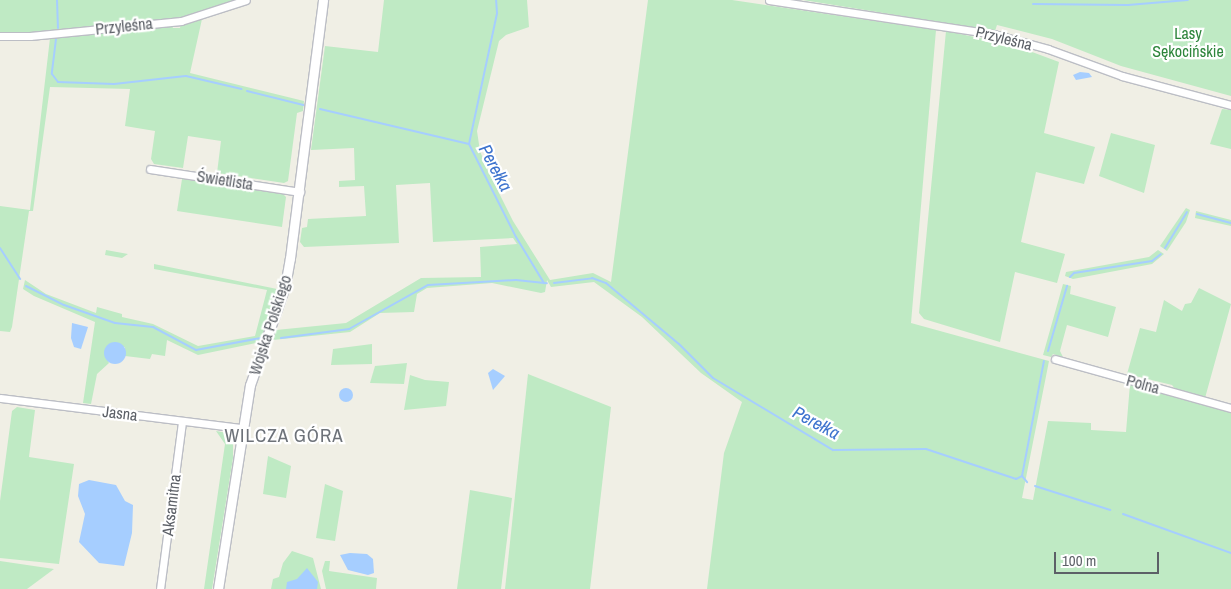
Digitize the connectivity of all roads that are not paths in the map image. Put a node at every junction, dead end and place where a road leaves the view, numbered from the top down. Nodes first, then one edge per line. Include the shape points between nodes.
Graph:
1 (246, 0) edge
2 (323, 0) edge
3 (769, 0) edge
4 (0, 36) edge
5 (1231, 105) edge
6 (150, 169) dead end
7 (300, 192) junction
8 (1055, 359) dead end
9 (0, 398) edge
10 (1231, 408) edge
11 (182, 421) junction
12 (241, 428) junction
13 (160, 589) edge
14 (218, 589) edge

1 - 4 street, Przyleśna via 181,20 30,36
2 - 7 street, Wojska Polskiego
3 - 5 street, Przyleśna via 994,34 1158,87
6 - 7 street, Świetlista
7 - 12 street, Wojska Polskiego via 284,286 250,385
8 - 10 street, Polna
9 - 11 street, Jasna
11 - 12 street, Jasna
11 - 13 street, Aksamitna
12 - 14 street, Wojska Polskiego

